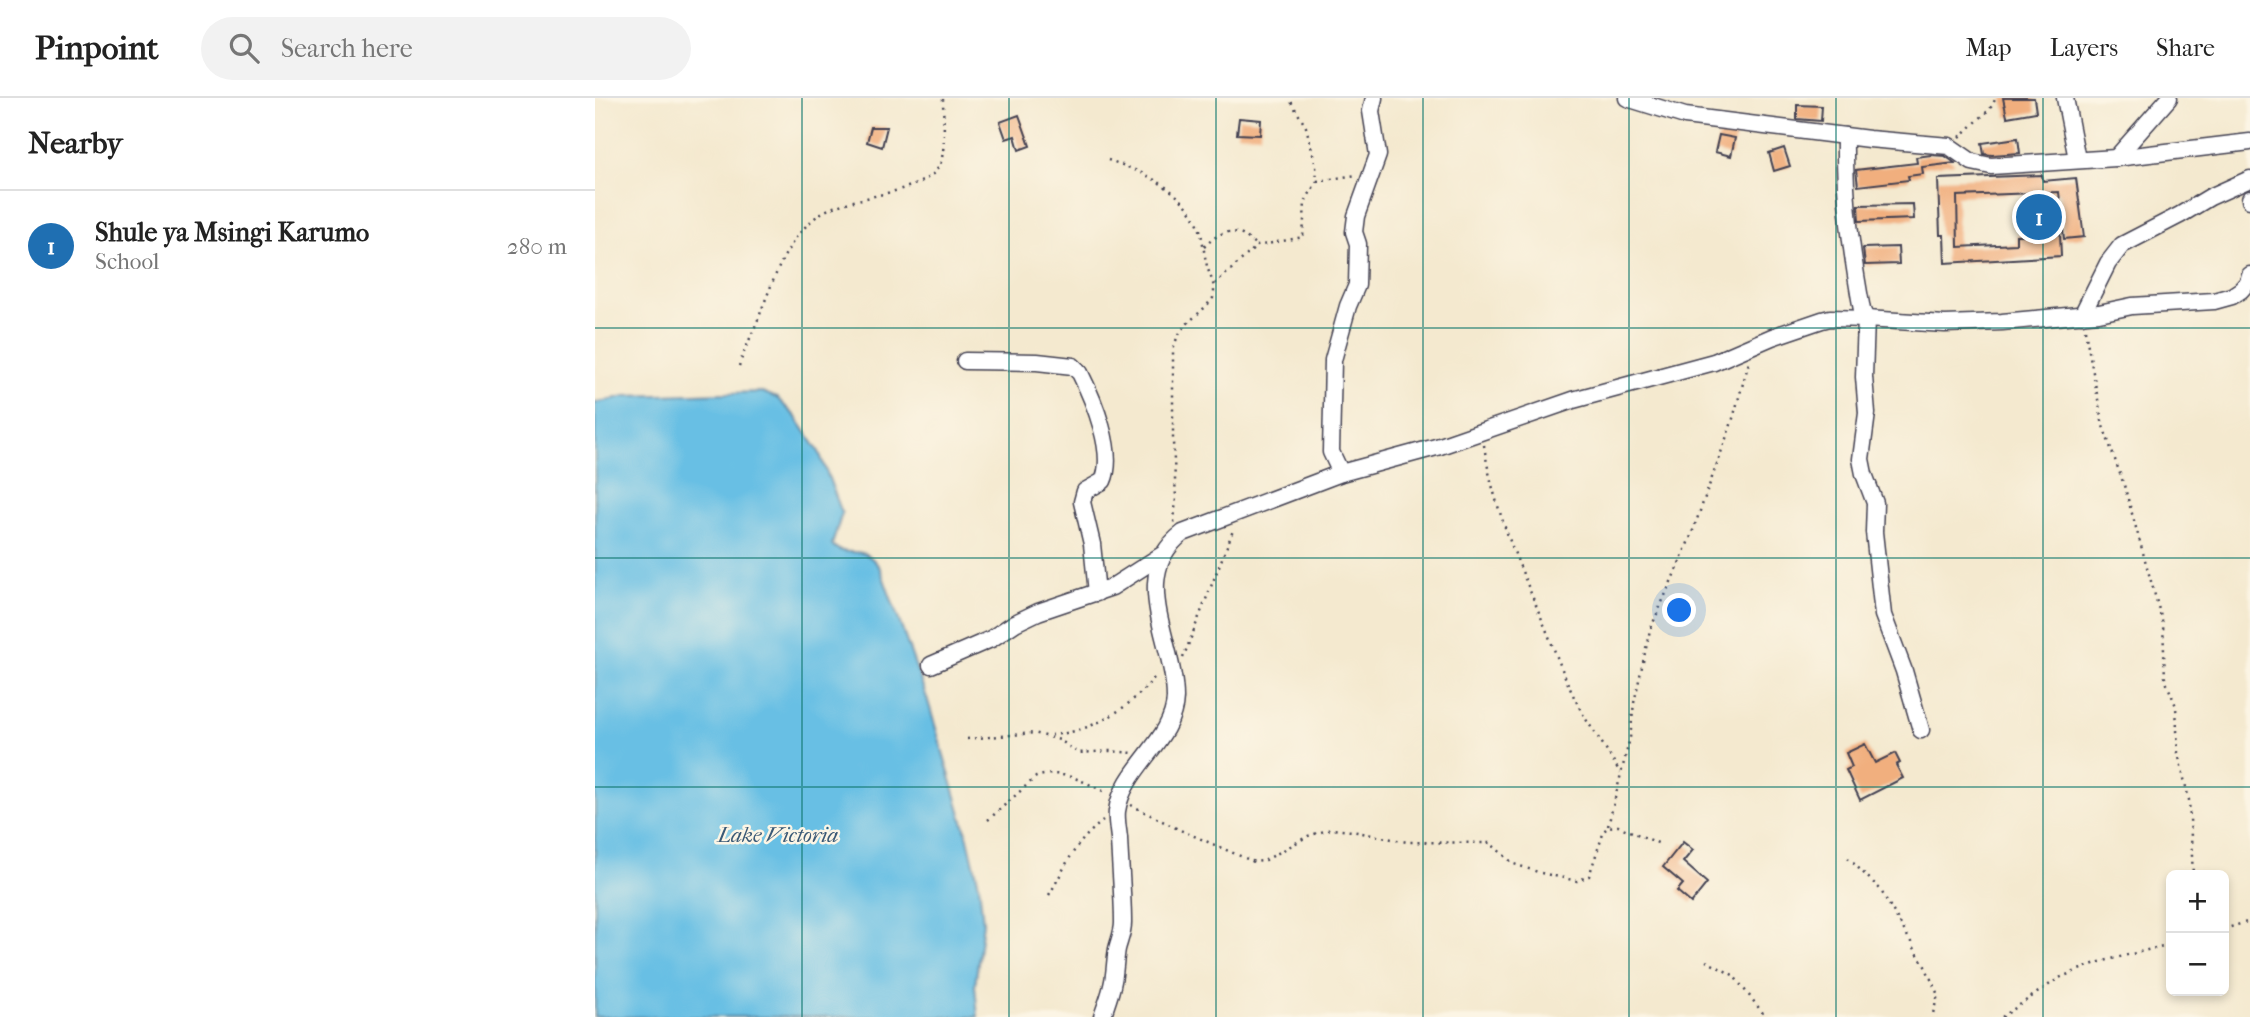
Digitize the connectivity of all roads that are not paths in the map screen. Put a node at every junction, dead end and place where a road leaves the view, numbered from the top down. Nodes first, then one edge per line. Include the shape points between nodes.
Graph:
1 (1374, 98) edge
2 (1627, 98) edge
3 (2065, 98) edge
4 (2169, 98) edge
5 (1845, 136) junction
6 (2250, 142) edge
7 (2116, 158) junction
8 (2077, 159) junction
9 (2250, 179) edge
10 (2250, 275) edge
11 (2082, 315) junction
12 (1866, 320) junction
13 (964, 361) dead end
14 (1341, 473) junction
15 (1166, 549) junction
16 (1097, 593) junction
17 (931, 665) dead end
18 (1921, 730) dead end
19 (1102, 1017) edge

1 - 14 street via 1371,111 1378,155 1356,216 1357,285 1333,360 1331,452
2 - 5 street via 1685,116
3 - 8 street
4 - 7 street
5 - 8 street via 1949,146 1972,162 1991,166
5 - 12 street via 1848,232
6 - 7 street
7 - 8 street
9 - 11 street via 2122,245
10 - 11 street via 2241,290 2214,301 2132,306
11 - 12 street via 1945,324
12 - 14 street via 1822,320 1714,362 1573,400
12 - 18 street via 1867,413 1862,467 1875,503 1885,625
13 - 16 street via 1038,362 1073,366 1080,373 1101,426 1107,462 1103,481 1082,496
14 - 15 street via 1183,533
15 - 16 street via 1124,580
15 - 19 street via 1155,594 1175,702 1161,736 1139,764 1119,805 1123,927
16 - 17 street via 1038,612

